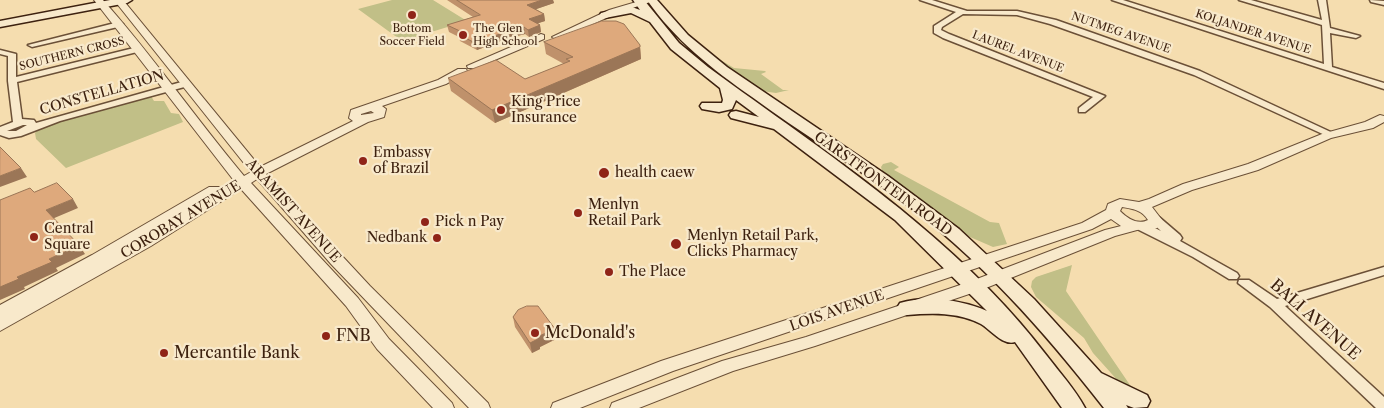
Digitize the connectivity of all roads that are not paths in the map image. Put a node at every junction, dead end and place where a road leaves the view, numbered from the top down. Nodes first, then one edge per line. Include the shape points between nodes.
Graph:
1 (924, 0) edge
2 (1116, 0) edge
3 (1243, 0) edge
4 (1322, 0) edge
5 (1374, 0) edge
6 (100, 1) edge
7 (121, 1) edge
8 (644, 1) edge
9 (668, 1) dead end
10 (1384, 3) edge
11 (962, 12) junction
12 (605, 15) junction
13 (657, 16) junction
14 (0, 20) edge
15 (0, 24) edge
16 (119, 24) junction
17 (1326, 27) junction
18 (1356, 36) dead end
19 (549, 37) junction
20 (32, 45) dead end
21 (138, 49) junction
22 (0, 52) edge
23 (1328, 68) junction
24 (471, 70) junction
25 (12, 82) junction
26 (184, 83) junction
27 (1384, 86) edge
28 (166, 87) junction
29 (726, 87) junction
30 (707, 106) dead end
31 (1082, 110) dead end
32 (361, 114) junction
33 (736, 115) dead end
34 (1383, 121) edge
35 (25, 124) junction
36 (786, 130) junction
37 (1, 131) edge
38 (1332, 137) junction
39 (255, 170) junction
40 (240, 179) junction
41 (1177, 195) junction
42 (1139, 206) junction
43 (1113, 212) junction
44 (1147, 222) junction
45 (984, 260) junction
46 (957, 269) junction
47 (1384, 271) edge
48 (1000, 276) junction
49 (975, 286) junction
50 (1275, 304) junction
51 (907, 308) junction
52 (0, 312) edge
53 (0, 325) edge
54 (1044, 366) junction
55 (1096, 379) junction
56 (1139, 401) dead end
57 (1384, 406) edge
58 (444, 407) edge
59 (1114, 407) edge
60 (480, 408) edge
61 (560, 408) edge
62 (620, 408) edge
63 (1074, 408) edge

1 - 11 street, NUTMEG AVENUE
2 - 23 street, KOLJANDER AVENUE
3 - 17 street
4 - 17 street
5 - 10 street
6 - 7 main road
6 - 14 main road
6 - 15 main road
6 - 16 street, ARAMIST AVENUE
7 - 26 street, ARAMIST AVENUE
8 - 12 street, COROBAY AVENUE
8 - 13 main road, GARSTFONTEIN ROAD
8 - 19 street, COROBAY AVENUE
9 - 13 main road
11 - 31 street, LAUREL AVENUE via 938,26 937,31 1100,96
11 - 38 street, NUTMEG AVENUE via 1017,13 1044,19 1196,73
12 - 13 main road via 632,10
12 - 19 street, COROBAY AVENUE
13 - 29 main road, GARSTFONTEIN ROAD via 675,46
13 - 45 main road, GARSTFONTEIN ROAD via 737,81 925,211
16 - 20 street
16 - 21 street, ARAMIST AVENUE
17 - 18 street
17 - 23 street
19 - 24 street, COROBAY AVENUE
21 - 25 street, SOUTHERN CROSS
21 - 28 street, ARAMIST AVENUE
22 - 25 street via 12,54
23 - 27 street, KOLJANDER AVENUE
24 - 32 street, COROBAY AVENUE
24 - 32 street, COROBAY AVENUE via 382,112 377,107
25 - 35 street
26 - 28 street, CONSTELLATION
26 - 39 street, ARAMIST AVENUE
28 - 35 street, CONSTELLATION via 57,119
28 - 40 street, ARAMIST AVENUE
29 - 30 main road via 730,100 727,106
29 - 36 main road, GARSTFONTEIN ROAD
32 - 39 street, COROBAY AVENUE
33 - 36 main road
34 - 38 street, LOIS AVENUE
35 - 37 street, CONSTELLATION
36 - 46 main road, GARSTFONTEIN ROAD via 901,216
38 - 41 street, LOIS AVENUE via 1307,154 1253,167
39 - 40 street, COROBAY AVENUE
39 - 60 street, ARAMIST AVENUE via 395,324
40 - 52 street, COROBAY AVENUE
40 - 53 street, COROBAY AVENUE via 146,243
40 - 58 street, ARAMIST AVENUE via 352,302 383,344
41 - 42 street, LOIS AVENUE
41 - 44 street, LOIS AVENUE
42 - 43 street, LOIS AVENUE via 1120,203 1113,207
42 - 44 street
43 - 44 street via 1124,222
43 - 45 street, LOIS AVENUE via 1087,226
44 - 48 street, LOIS AVENUE
44 - 50 street, BALI AVENUE
45 - 46 street, LOIS AVENUE
45 - 48 main road, GARSTFONTEIN ROAD
46 - 49 main road, GARSTFONTEIN ROAD
46 - 61 street, LOIS AVENUE via 667,366
47 - 50 street
48 - 49 street, LOIS AVENUE
48 - 55 main road, GARSTFONTEIN ROAD
49 - 51 street, LOIS AVENUE
49 - 54 main road, GARSTFONTEIN ROAD via 1018,332
50 - 57 street, BALI AVENUE
51 - 54 main road via 948,306 974,312 1005,330
51 - 62 street, LOIS AVENUE via 728,366
54 - 63 main road, GARSTFONTEIN ROAD
55 - 56 main road
55 - 59 main road, GARSTFONTEIN ROAD

